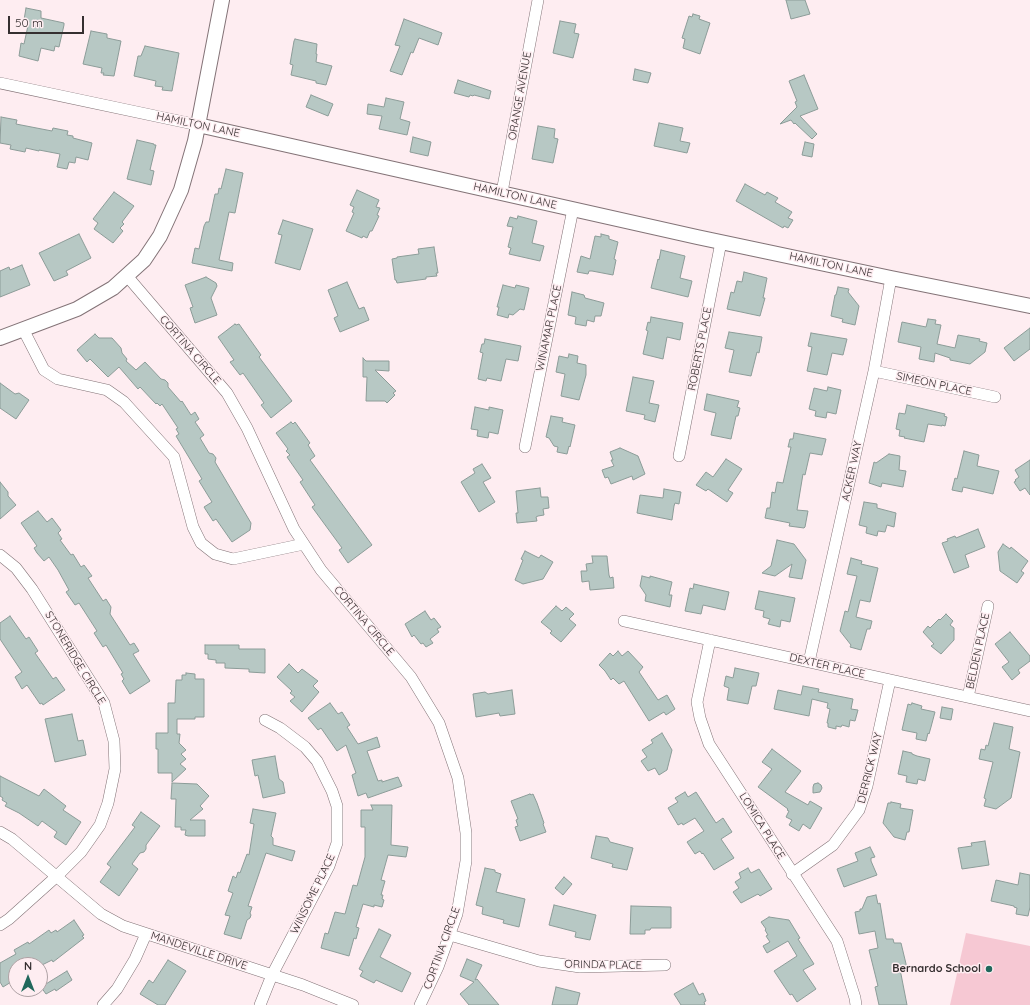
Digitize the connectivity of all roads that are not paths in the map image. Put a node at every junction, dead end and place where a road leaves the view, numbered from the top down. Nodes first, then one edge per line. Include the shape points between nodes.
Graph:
1 (222, 0) edge
2 (538, 0) edge
3 (0, 83) edge
4 (198, 125) junction
5 (502, 192) junction
6 (574, 209) junction
7 (721, 242) junction
8 (127, 276) junction
9 (891, 278) junction
10 (1030, 306) edge
11 (23, 329) junction
12 (0, 338) edge
13 (874, 371) junction
14 (995, 397) dead end
15 (525, 447) dead end
16 (679, 456) dead end
17 (304, 544) junction
18 (0, 555) edge
19 (988, 606) dead end
20 (624, 621) dead end
21 (710, 640) junction
22 (809, 662) junction
23 (890, 680) junction
24 (968, 697) junction
25 (1030, 711) edge
26 (265, 720) dead end
27 (0, 832) edge
28 (792, 874) junction
29 (57, 876) junction
30 (0, 924) edge
31 (146, 934) junction
32 (450, 935) junction
33 (665, 965) dead end
34 (272, 975) junction
35 (102, 1005) edge
36 (260, 1005) edge
37 (353, 1005) edge
38 (420, 1005) edge
39 (856, 1005) edge

1 - 4 street
2 - 5 street, ORANGE AVENUE
3 - 4 street, HAMILTON LANE
4 - 5 street, HAMILTON LANE
4 - 8 street via 181,190 160,236 144,260
5 - 6 street, HAMILTON LANE
6 - 7 street, HAMILTON LANE
6 - 15 street, WINAMAR PLACE
7 - 9 street, HAMILTON LANE
7 - 16 street, ROBERTS PLACE
8 - 11 street via 113,288 77,309
8 - 17 street, CORTINA CIRCLE via 227,393 247,428 294,529
9 - 10 street, HAMILTON LANE
9 - 13 street, ACKER WAY
11 - 12 street
11 - 17 street via 44,370 58,379 107,390 124,402 174,457 194,528 201,543 215,554 233,560
13 - 14 street, SIMEON PLACE
13 - 22 street, ACKER WAY
17 - 32 street, CORTINA CIRCLE via 321,570 412,677 439,723 458,778 466,833 465,868 457,914
18 - 29 street, STONERIDGE CIRCLE via 16,568 32,589 104,703 114,741 114,780 100,824 81,852
19 - 24 street, BELDEN PLACE
20 - 21 street, DEXTER PLACE
21 - 22 street, DEXTER PLACE
21 - 28 street, LOMICA PLACE via 698,702 700,718 709,744
22 - 23 street, DEXTER PLACE
23 - 24 street, DEXTER PLACE
23 - 28 street, DERRICK WAY via 860,810 833,845
24 - 25 street, DEXTER PLACE
26 - 34 street, WINSOME PLACE via 305,747 317,761 332,791 336,806 336,843 329,866
27 - 29 street, MANDEVILLE DRIVE
28 - 39 street, LOMICA PLACE via 836,941
29 - 30 street, STONERIDGE CIRCLE
29 - 31 street, MANDEVILLE DRIVE via 101,914 123,926
31 - 34 street, MANDEVILLE DRIVE
31 - 35 street via 117,989
32 - 33 street, ORINDA PLACE via 539,961 580,966
32 - 38 street, CORTINA CIRCLE
34 - 36 street, WINSOME PLACE
34 - 37 street, MANDEVILLE DRIVE

